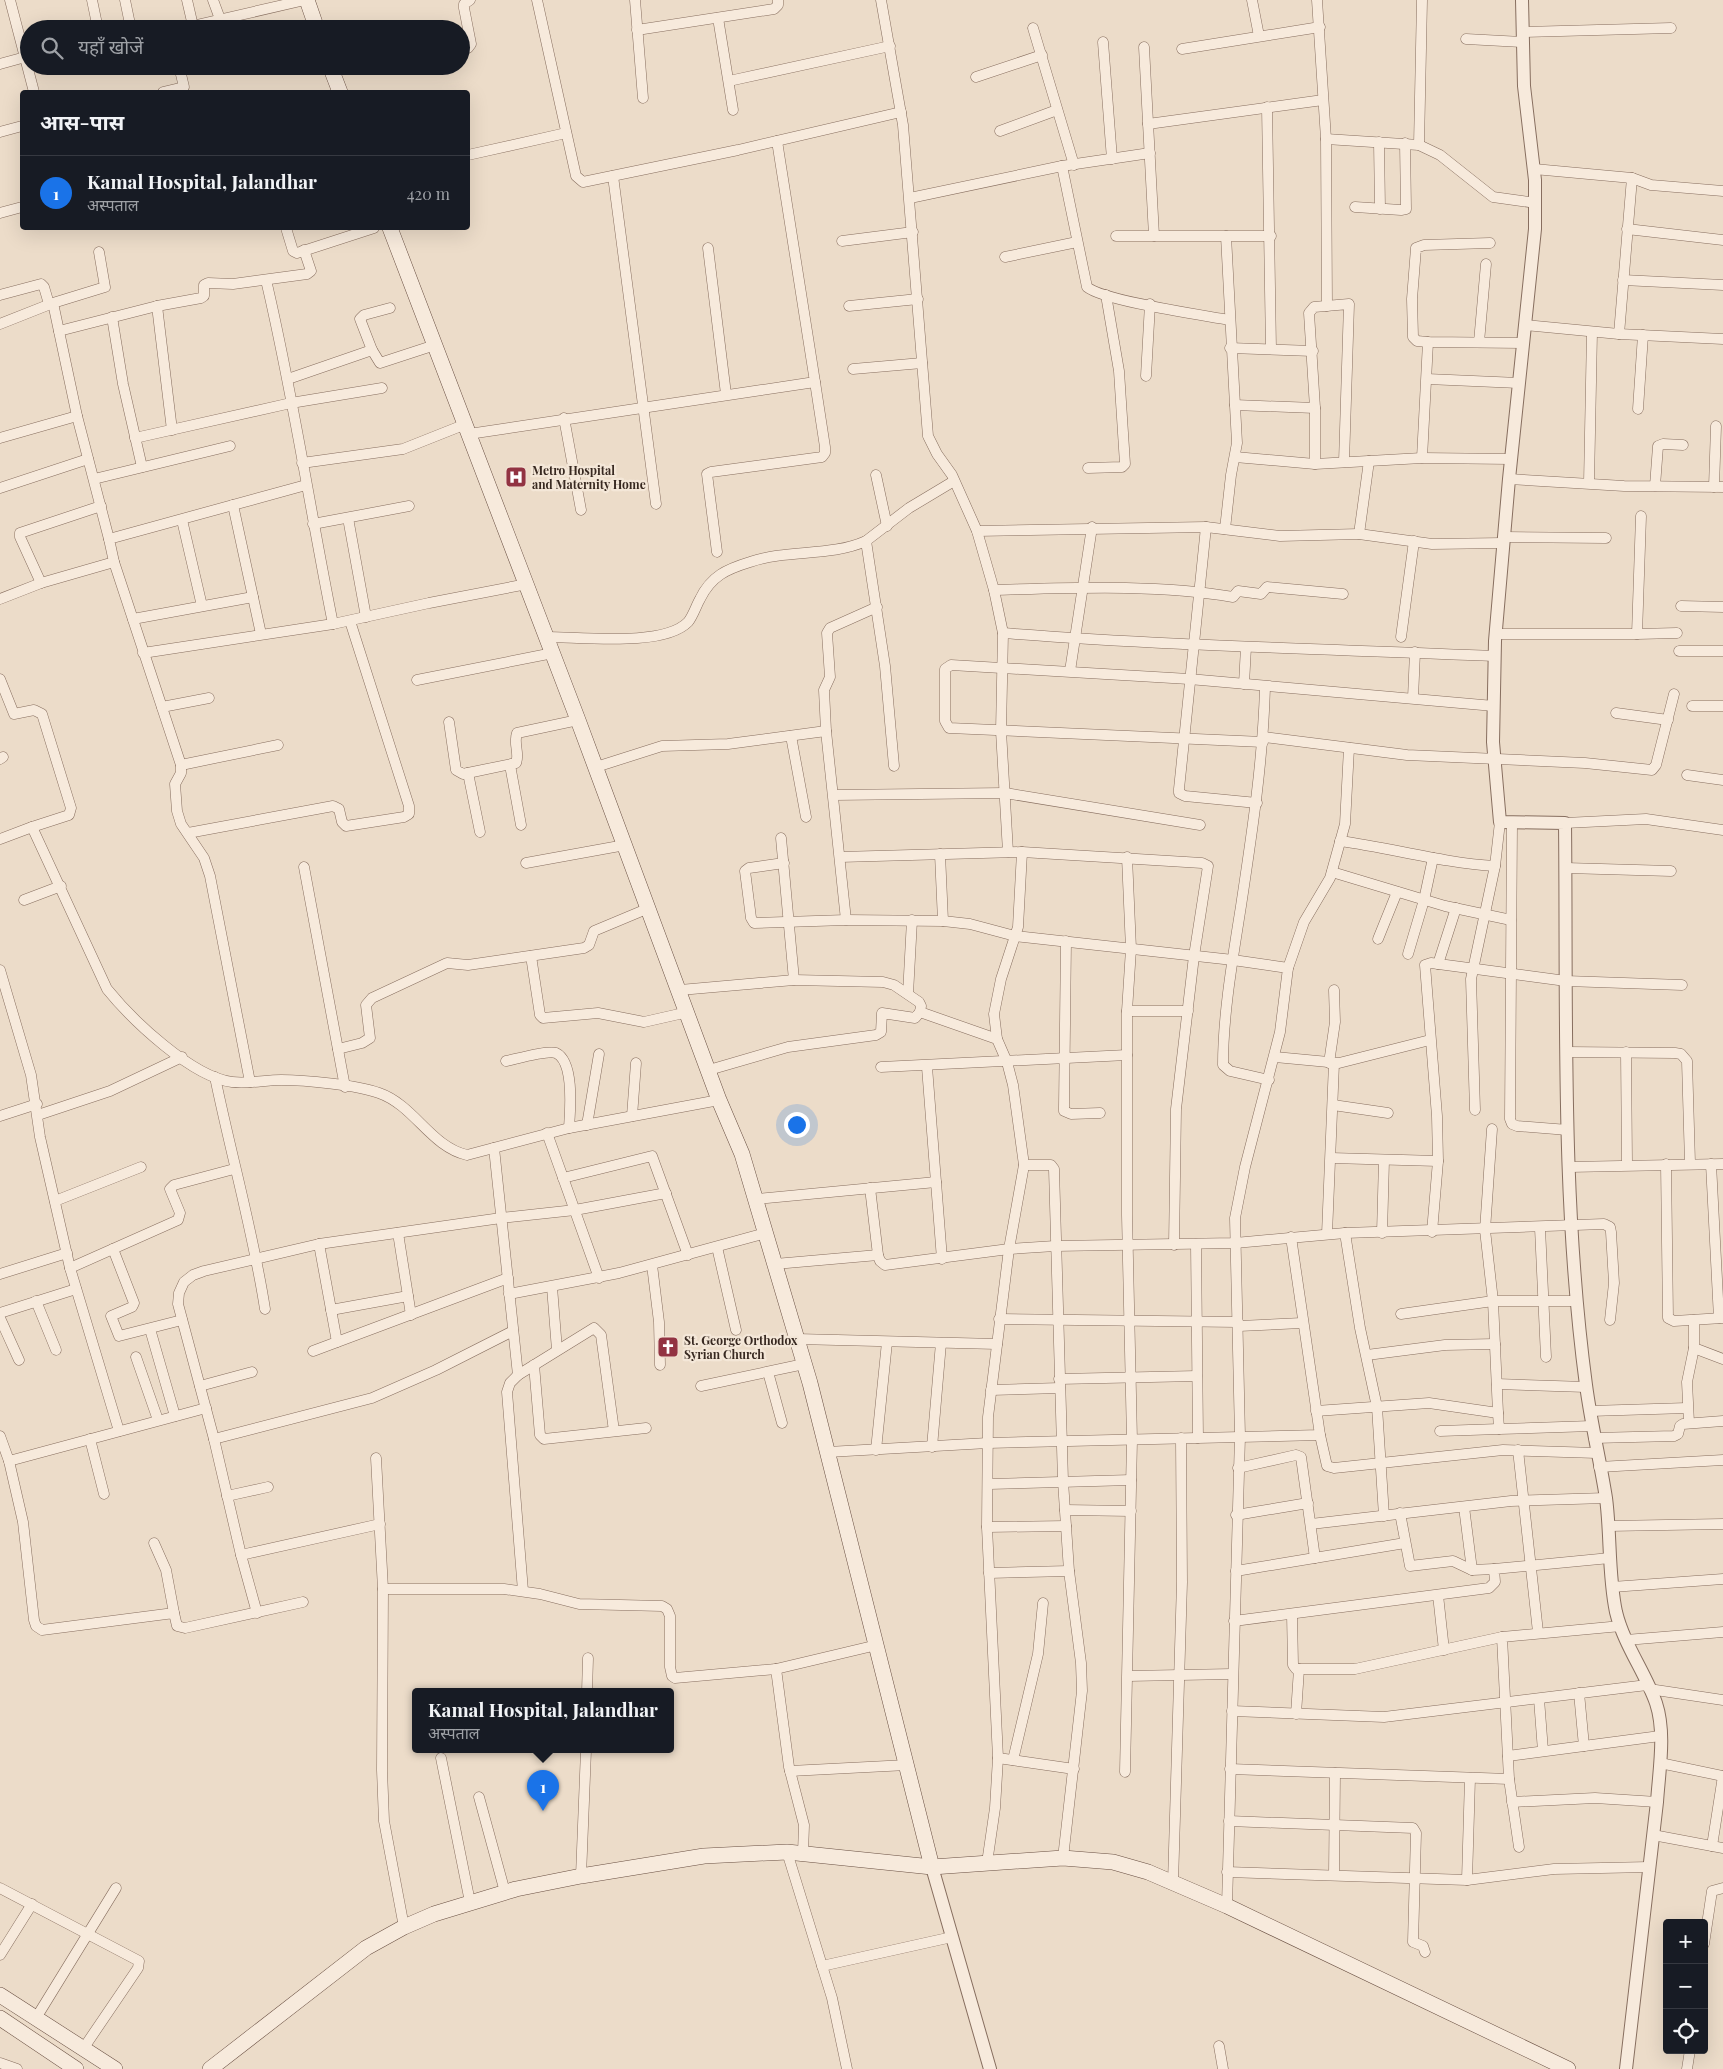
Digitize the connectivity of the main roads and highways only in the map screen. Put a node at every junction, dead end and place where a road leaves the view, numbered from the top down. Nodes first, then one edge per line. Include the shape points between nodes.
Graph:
1 (306, 0) edge
2 (314, 20) edge
3 (333, 75) edge
4 (339, 90) edge
5 (391, 230) edge
6 (932, 1867) junction
7 (0, 1996) edge
8 (0, 2018) edge
9 (76, 2069) edge
10 (115, 2069) edge
11 (210, 2069) edge
12 (1568, 2069) edge

1 - 2 main road
3 - 4 main road
5 - 6 main road via 742,1154 828,1452
6 - 11 main road via 787,1852 704,1856 505,1892 404,1927 366,1948
6 - 12 main road via 1063,1858 1113,1862 1148,1872
7 - 10 main road
8 - 9 main road

